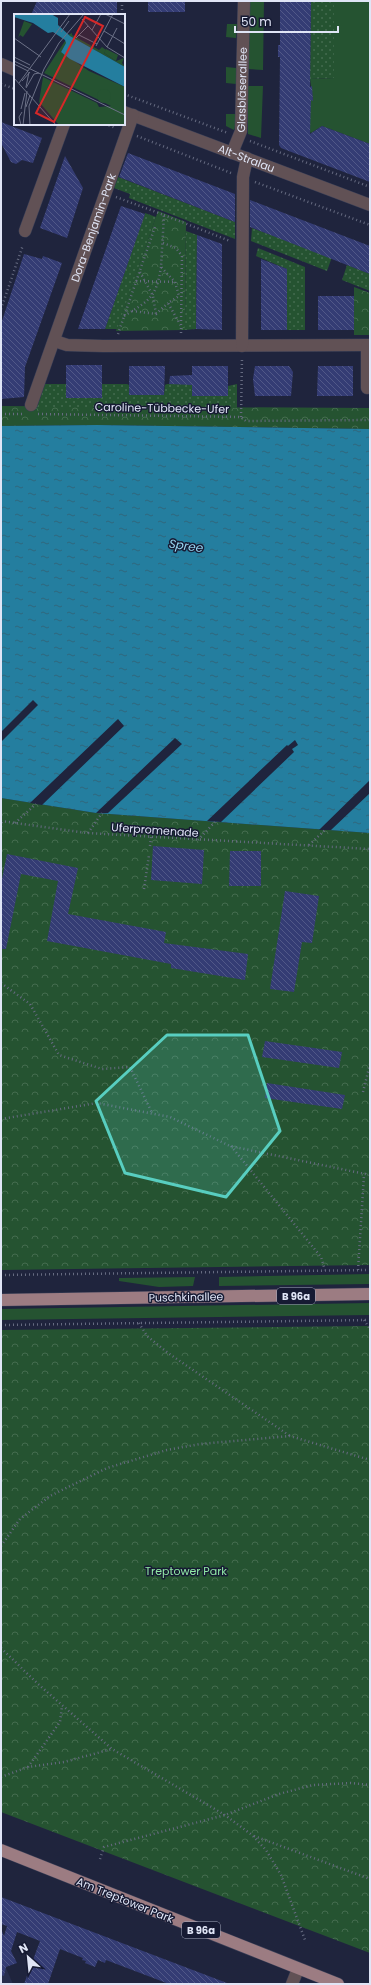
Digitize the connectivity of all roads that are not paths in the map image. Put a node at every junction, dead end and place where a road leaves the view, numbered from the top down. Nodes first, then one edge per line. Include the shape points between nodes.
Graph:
1 (244, 1) edge
2 (1, 64) edge
3 (14, 70) edge
4 (128, 113) edge
5 (64, 125) edge
6 (232, 153) junction
7 (247, 158) junction
8 (370, 205) edge
9 (25, 231) dead end
10 (55, 341) junction
11 (242, 346) junction
12 (368, 346) edge
13 (367, 388) dead end
14 (31, 405) dead end
15 (370, 1294) edge
16 (1, 1300) edge
17 (1, 1850) edge
18 (298, 1968) junction
19 (292, 1984) edge
20 (338, 1984) edge

1 - 6 street, Glasbläserallee via 242,131
2 - 3 street
4 - 6 street, Alt-Stralau
4 - 10 street, Dora-Benjamin-Park via 127,132
5 - 9 street
6 - 7 street, Alt-Stralau
7 - 8 street, Alt-Stralau
7 - 11 street via 243,177
10 - 11 street via 67,345 103,346
10 - 14 street, Dora-Benjamin-Park
11 - 12 street
12 - 13 street
15 - 16 main road, Puschkinallee / B 96a
17 - 18 main road, Am Treptower Park / B 96a
18 - 19 street
18 - 20 main road, Am Treptower Park / B 96a

